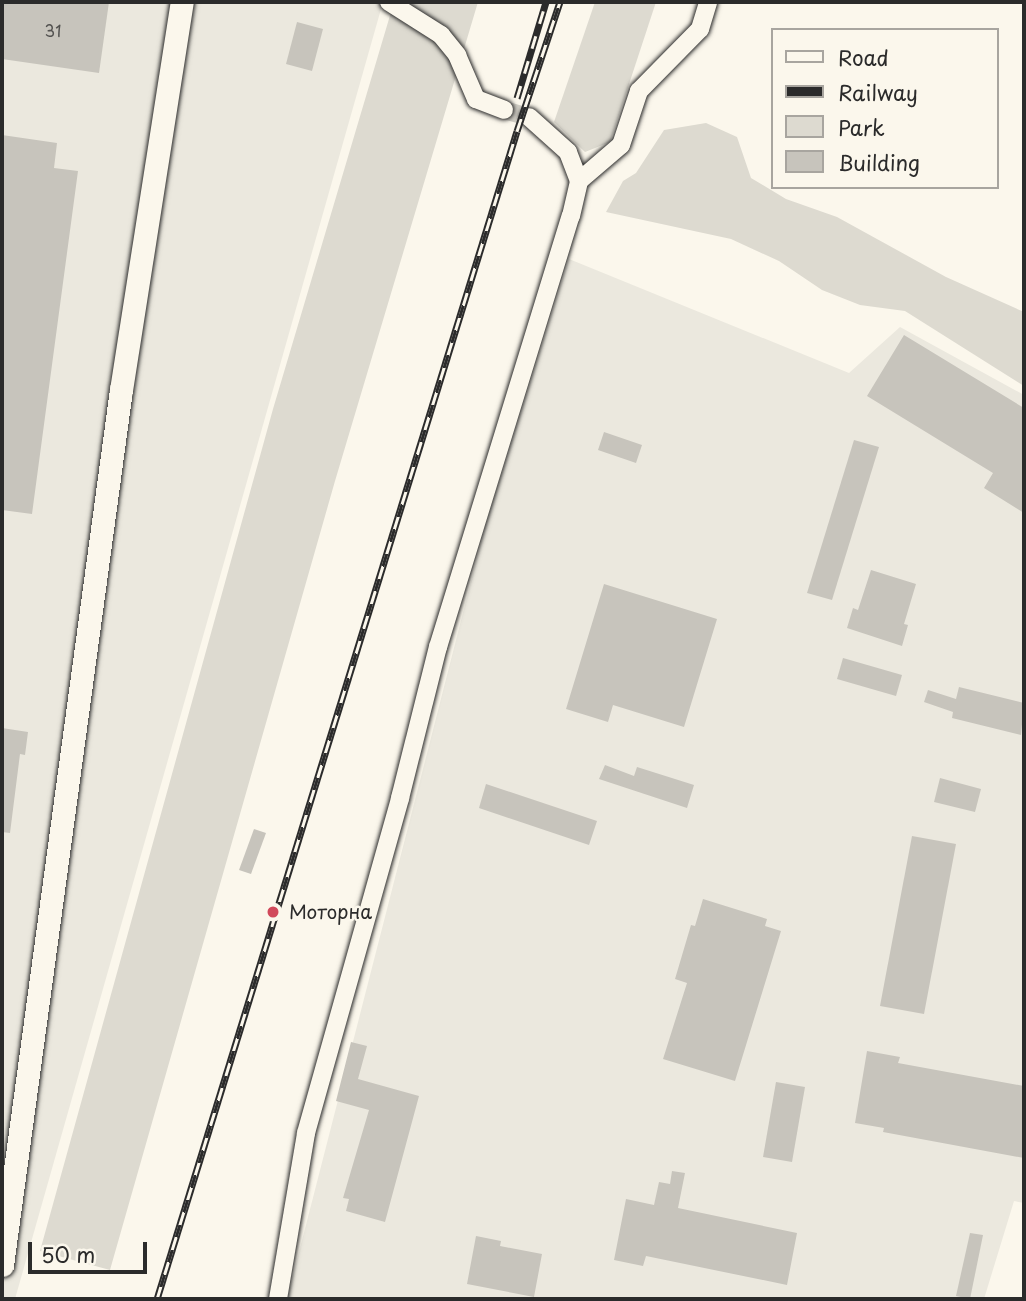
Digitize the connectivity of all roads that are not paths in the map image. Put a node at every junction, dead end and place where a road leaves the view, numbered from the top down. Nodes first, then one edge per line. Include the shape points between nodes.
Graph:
1 (182, 2) edge
2 (388, 2) edge
3 (708, 2) edge
4 (504, 110) tunnel mouth
5 (529, 117) tunnel mouth
6 (579, 181) junction
7 (2, 1265) edge
8 (278, 1299) edge

1 - 7 main road via 121,390
2 - 4 street via 441,34 457,55 476,99
3 - 6 street via 700,29 639,91 621,145
5 - 6 street via 568,152
6 - 8 street via 438,647 306,1133

